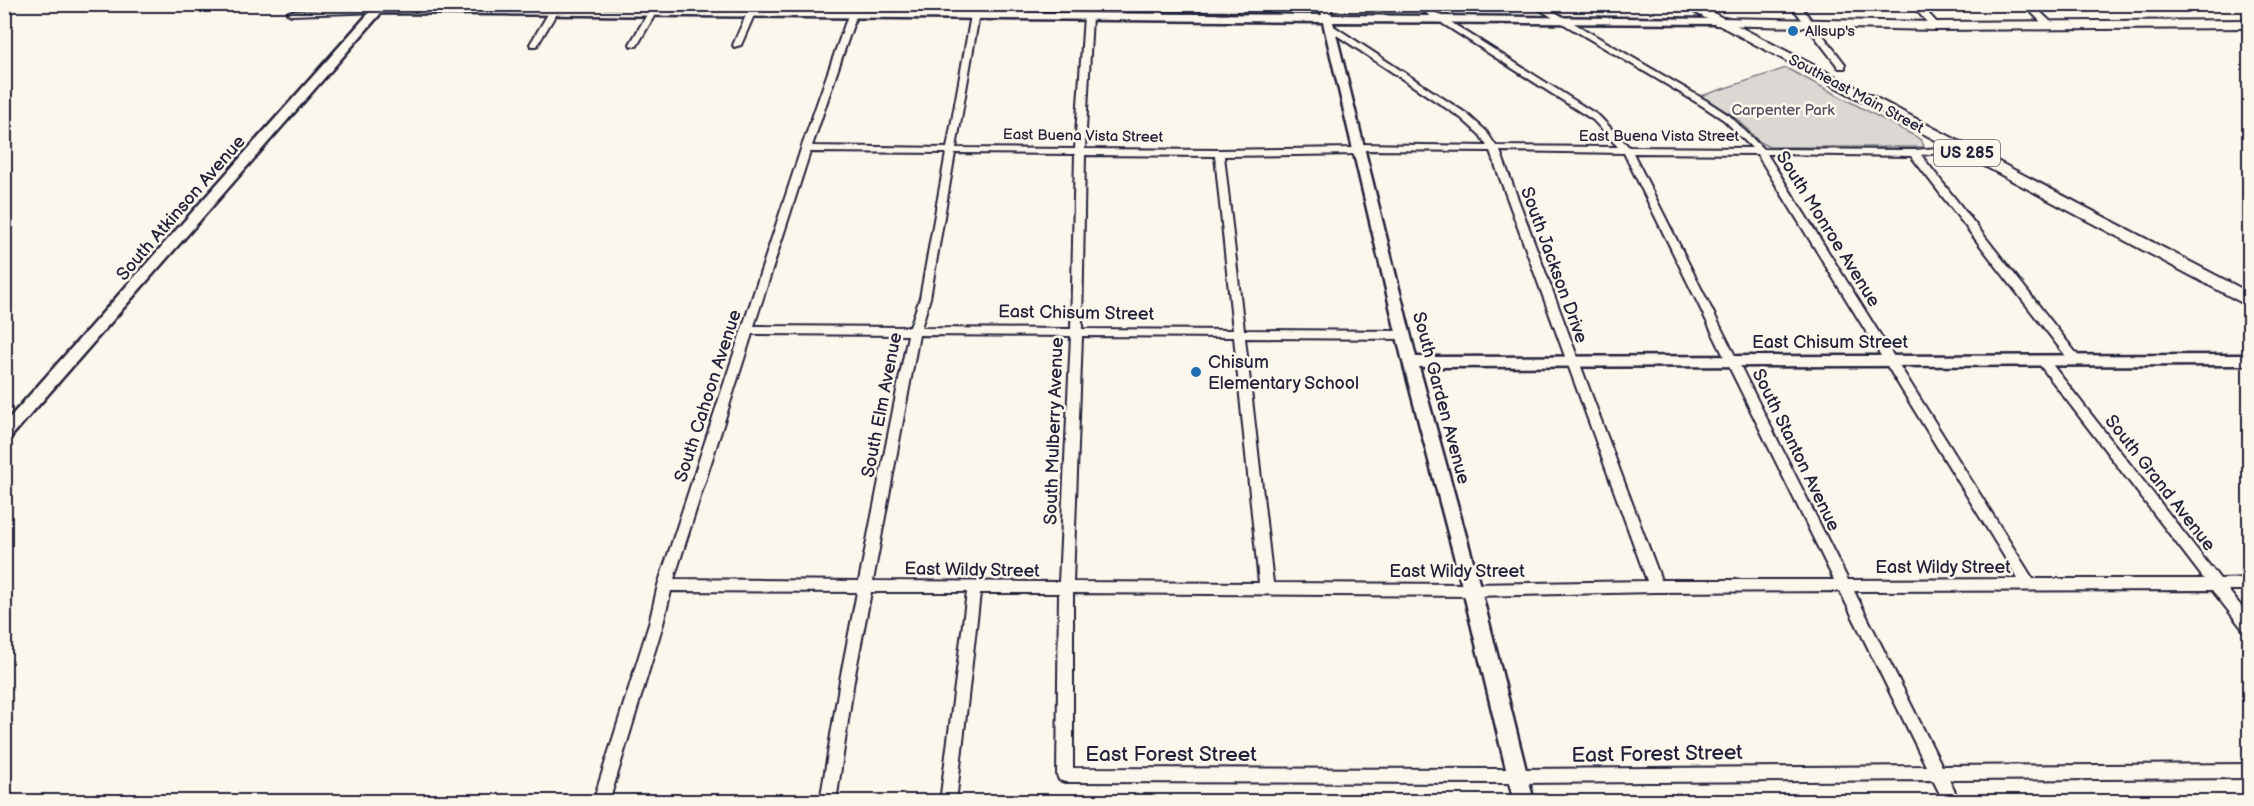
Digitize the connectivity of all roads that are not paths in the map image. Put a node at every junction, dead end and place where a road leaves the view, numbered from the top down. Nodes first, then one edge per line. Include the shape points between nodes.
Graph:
1 (1160, 4) edge
2 (1416, 4) edge
3 (1534, 4) edge
4 (1685, 4) edge
5 (1794, 4) edge
6 (1915, 4) edge
7 (2027, 4) edge
8 (2244, 4) edge
9 (381, 7) edge
10 (451, 7) edge
11 (556, 8) edge
12 (655, 8) edge
13 (753, 9) edge
14 (855, 9) edge
15 (2250, 9) edge
16 (291, 13) dead end
17 (975, 15) junction
18 (1088, 16) junction
19 (1327, 16) edge
20 (1160, 17) junction
21 (1440, 19) junction
22 (1562, 21) junction
23 (1719, 22) junction
24 (1810, 24) junction
25 (2250, 24) edge
26 (2049, 25) junction
27 (1935, 26) junction
28 (534, 44) dead end
29 (634, 44) dead end
30 (737, 45) dead end
31 (1842, 66) dead end
32 (1958, 148) junction
33 (806, 149) junction
34 (951, 149) junction
35 (1359, 149) junction
36 (1494, 149) junction
37 (1080, 151) junction
38 (1760, 151) junction
39 (1628, 152) junction
40 (1219, 153) junction
41 (1914, 153) junction
42 (2250, 301) edge
43 (748, 330) junction
44 (914, 331) junction
45 (1076, 332) junction
46 (1240, 334) junction
47 (1404, 335) junction
48 (2250, 360) edge
49 (1572, 361) junction
50 (1732, 361) junction
51 (1889, 361) junction
52 (2043, 361) junction
53 (2076, 361) junction
54 (1410, 362) junction
55 (4, 435) edge
56 (2216, 584) junction
57 (2250, 584) edge
58 (665, 585) junction
59 (1843, 585) junction
60 (2029, 585) junction
61 (865, 586) junction
62 (1656, 586) junction
63 (974, 588) junction
64 (1066, 589) junction
65 (1267, 589) junction
66 (1472, 590) junction
67 (2250, 628) edge
68 (2250, 771) edge
69 (1937, 772) junction
70 (1065, 775) joint
71 (1518, 776) junction
72 (601, 801) edge
73 (828, 801) edge
74 (948, 801) edge
75 (1524, 801) edge
76 (1952, 801) edge

1 - 20 street
2 - 21 street, South Stanton Avenue
3 - 22 street, South Monroe Avenue
4 - 23 main road, Southeast Main Street / US 285
5 - 24 street
6 - 27 street
7 - 26 street
8 - 15 main road
9 - 10 street
9 - 16 street
9 - 55 street, South Atkinson Avenue
10 - 11 street
11 - 12 street
11 - 28 street
12 - 13 street
12 - 29 street
13 - 14 street
13 - 30 street
14 - 17 street
14 - 33 street, South Cahoon Avenue
17 - 18 street
17 - 34 street, South Elm Avenue
18 - 20 street
18 - 37 street, South Mulberry Avenue
19 - 20 street
19 - 21 street
19 - 35 street, South Garden Avenue
19 - 36 street, South Jackson Drive via 1464,116
21 - 22 street
21 - 39 street, South Stanton Avenue via 1596,118
22 - 23 street
22 - 38 street, South Monroe Avenue via 1719,113
23 - 24 main road
23 - 32 main road, Southeast Main Street / US 285
24 - 27 main road
24 - 31 street
25 - 26 main road
26 - 27 main road
32 - 41 street, East Buena Vista Street
32 - 42 main road, Southeast Main Street / US 285
33 - 34 street, East Buena Vista Street
33 - 43 street, South Cahoon Avenue
34 - 37 street, East Buena Vista Street
34 - 44 street, South Elm Avenue via 925,298
35 - 36 street, East Buena Vista Street
35 - 40 street, East Buena Vista Street
35 - 47 street, South Garden Avenue
36 - 39 street, East Buena Vista Street
36 - 49 street, South Jackson Drive
37 - 40 street, East Buena Vista Street
37 - 45 street, South Mulberry Avenue
38 - 39 street, East Buena Vista Street
38 - 41 street, East Buena Vista Street
38 - 51 street, South Monroe Avenue
39 - 50 street, South Stanton Avenue
40 - 46 street
41 - 53 street
43 - 44 street, East Chisum Street
43 - 58 street, South Cahoon Avenue
44 - 45 street, East Chisum Street
44 - 61 street, South Elm Avenue
45 - 46 street, East Chisum Street
45 - 64 street, South Mulberry Avenue
46 - 47 street, East Chisum Street
46 - 65 street
47 - 54 street, South Garden Avenue
48 - 53 street, East Chisum Street
49 - 50 street, East Chisum Street
49 - 54 street, East Chisum Street
49 - 62 street, South Jackson Drive
50 - 51 street, East Chisum Street
50 - 59 street, South Stanton Avenue
51 - 52 street, East Chisum Street
51 - 60 street, South Monroe Avenue
52 - 53 street, East Chisum Street
52 - 56 street, South Grand Avenue
54 - 66 street, South Garden Avenue
56 - 57 street, East Wildy Street
56 - 60 street, East Wildy Street
56 - 67 street, South Grand Avenue
58 - 61 street, East Wildy Street
58 - 72 street, South Cahoon Avenue
59 - 60 street, East Wildy Street
59 - 62 street, East Wildy Street
59 - 69 street, South Stanton Avenue
61 - 63 street, East Wildy Street
61 - 73 street, South Elm Avenue
62 - 66 street, East Wildy Street
63 - 64 street, East Wildy Street
63 - 74 street
64 - 65 street, East Wildy Street
64 - 70 street, South Mulberry Avenue
65 - 66 street, East Wildy Street
66 - 71 street, South Garden Avenue
68 - 69 street, East Forest Street
69 - 71 street, East Forest Street
69 - 76 street, South Stanton Avenue
70 - 71 street, East Forest Street
71 - 75 street, South Garden Avenue

